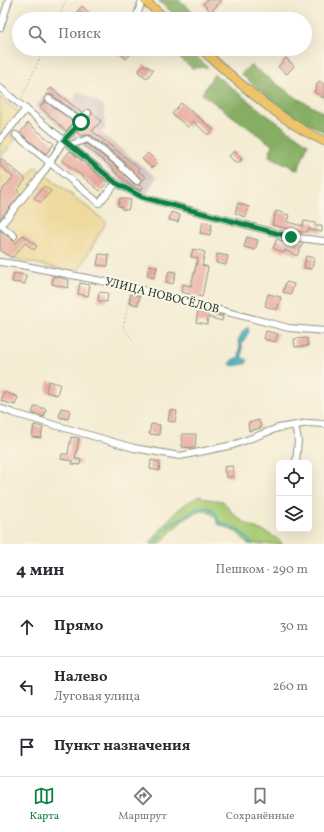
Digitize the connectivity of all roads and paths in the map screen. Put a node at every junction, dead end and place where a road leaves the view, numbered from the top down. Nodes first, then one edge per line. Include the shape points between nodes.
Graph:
1 (9, 0) edge
2 (68, 0) edge
3 (143, 0) edge
4 (66, 1) edge
5 (61, 12) edge
6 (139, 12) edge
7 (158, 12) edge
8 (0, 28) edge
9 (41, 56) edge
10 (209, 56) edge
11 (0, 88) edge
12 (49, 99) dead end
13 (19, 104) junction
14 (26, 109) junction
15 (88, 113) dead end
16 (81, 122) junction
17 (16, 135) dead end
18 (0, 140) edge
19 (64, 140) junction
20 (324, 141) edge
21 (70, 145) junction
22 (49, 162) junction
23 (137, 181) dead end
24 (116, 183) junction
25 (14, 236) dead end
26 (324, 240) edge
27 (0, 262) edge
28 (131, 287) junction
29 (324, 331) edge
30 (133, 340) dead end
31 (0, 408) edge
32 (324, 424) edge
33 (295, 426) junction
34 (296, 460) edge

1 - 8 street
2 - 4 path
3 - 6 street
3 - 7 main road
4 - 5 path
9 - 13 path
10 - 20 main road via 290,122
11 - 13 street
12 - 16 street
13 - 14 street
14 - 18 street
14 - 19 street
15 - 16 street
16 - 19 street
17 - 22 street
19 - 21 street
19 - 22 street
21 - 23 street via 88,139
21 - 24 street
22 - 24 street via 99,203
22 - 25 street via 1,225
24 - 26 street via 142,197 291,237
27 - 28 street, УЛИЦА НОВОСЁЛОВ
28 - 29 street, УЛИЦА НОВОСЁЛОВ via 288,328
28 - 30 path via 123,327
31 - 33 street via 134,448 180,456 233,446 278,428
32 - 33 street via 309,423
33 - 34 street via 298,440

